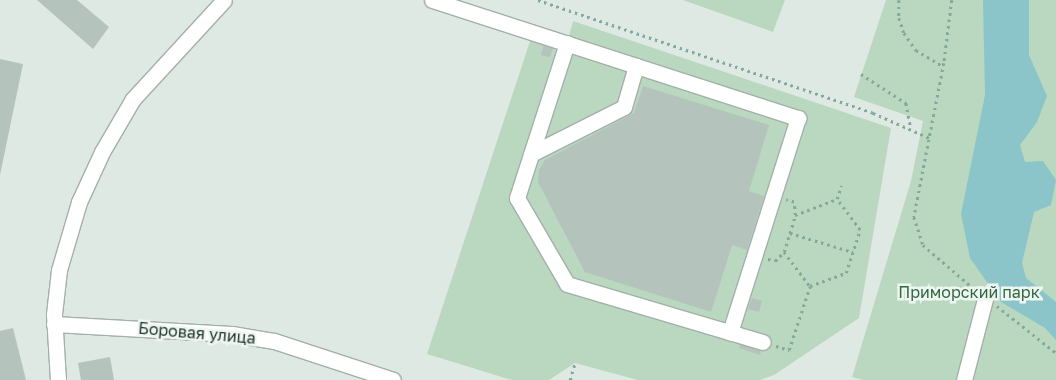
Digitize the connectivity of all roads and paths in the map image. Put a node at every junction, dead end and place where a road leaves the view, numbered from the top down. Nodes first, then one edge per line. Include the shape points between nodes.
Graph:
1 (224, 0) edge
2 (432, 0) edge
3 (538, 0) edge
4 (899, 0) edge
5 (952, 0) edge
6 (567, 43) junction
7 (636, 66) junction
8 (943, 66) junction
9 (861, 74) dead end
10 (911, 129) junction
11 (931, 139) junction
12 (531, 154) junction
13 (841, 186) dead end
14 (837, 199) junction
15 (794, 202) dead end
16 (796, 215) junction
17 (790, 232) junction
18 (784, 252) junction
19 (853, 252) junction
20 (775, 261) dead end
21 (810, 286) junction
22 (985, 296) junction
23 (54, 324) junction
24 (730, 332) junction
25 (763, 342) joint
26 (1056, 353) edge
27 (575, 363) dead end
28 (58, 380) edge
29 (393, 380) edge
30 (570, 380) edge
31 (964, 380) edge

1 - 23 street via 144,85 102,152 79,202 59,270
2 - 6 street
3 - 10 path via 873,112
4 - 8 path via 899,18 904,33 916,50
5 - 8 path
6 - 7 street
6 - 12 street
7 - 12 street via 624,107
7 - 24 street via 798,118
8 - 11 path
9 - 10 path via 906,103
10 - 11 path
11 - 22 path via 914,217 923,245
12 - 24 street via 516,198 567,284
13 - 14 path
14 - 16 path
14 - 19 path via 860,230
15 - 16 path
16 - 17 path
17 - 18 path
17 - 19 path
18 - 20 path
18 - 21 path
19 - 21 path via 846,273
21 - 25 path via 789,350
22 - 26 path
22 - 31 street
23 - 28 street
23 - 29 street, Боровая улица via 232,334 274,341
24 - 25 street
27 - 30 path

